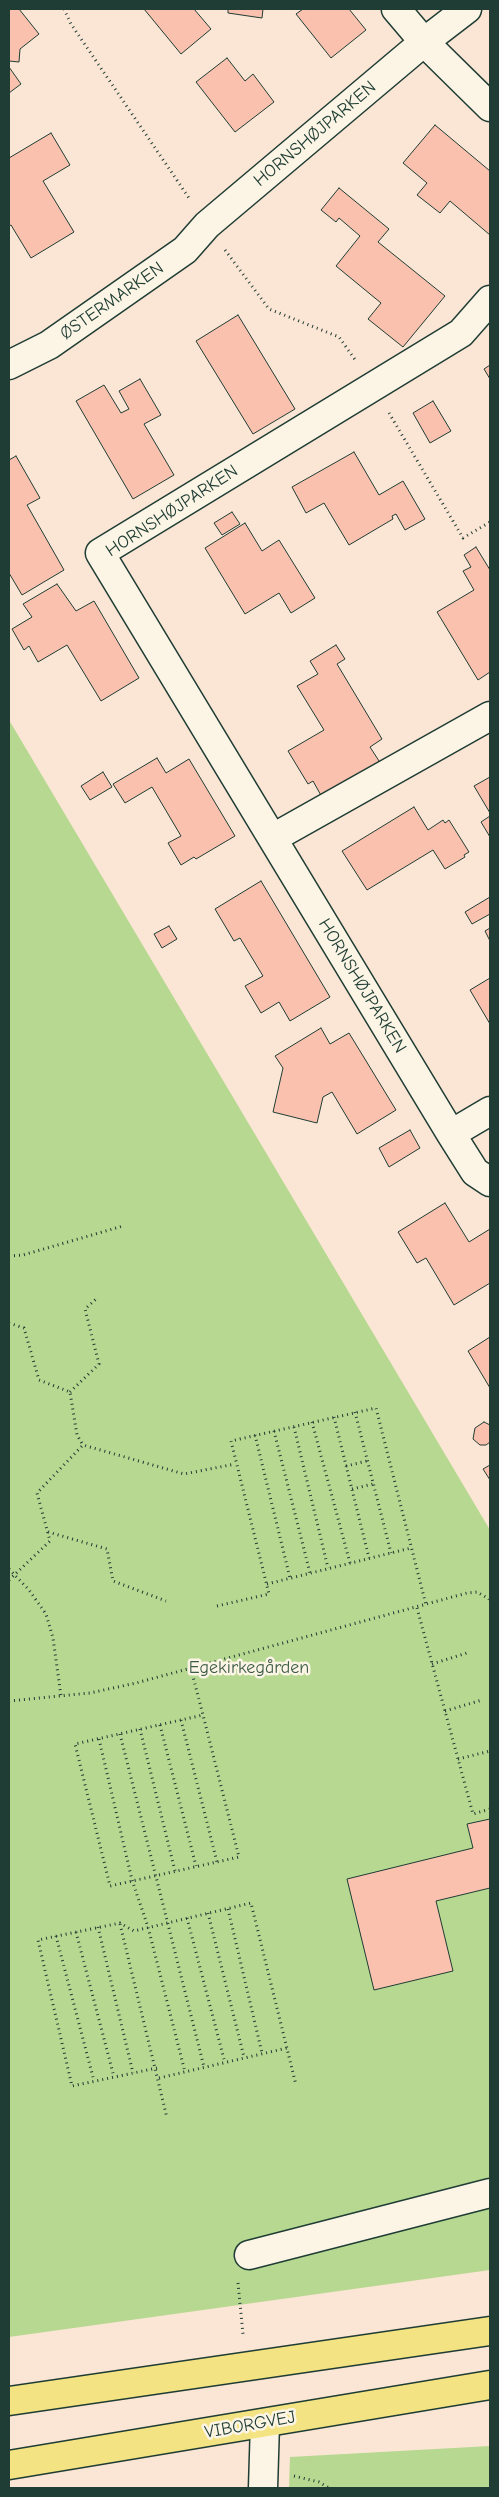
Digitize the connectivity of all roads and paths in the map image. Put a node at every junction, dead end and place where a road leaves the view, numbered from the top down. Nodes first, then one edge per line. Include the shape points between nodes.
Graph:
1 (64, 9) edge
2 (396, 9) edge
3 (467, 9) edge
4 (424, 42) junction
5 (490, 107) edge
6 (207, 225) junction
7 (490, 300) edge
8 (9, 365) edge
9 (374, 386) junction
10 (490, 522) edge
11 (490, 716) edge
12 (273, 838) junction
13 (490, 1111) edge
14 (451, 1134) junction
15 (490, 1182) edge
16 (123, 1226) dead end
17 (9, 1256) edge
18 (96, 1299) dead end
19 (9, 1323) edge
20 (70, 1392) junction
21 (355, 1412) junction
22 (334, 1417) junction
23 (312, 1422) junction
24 (294, 1427) junction
25 (274, 1431) junction
26 (255, 1435) junction
27 (83, 1445) junction
28 (367, 1461) junction
29 (236, 1464) junction
30 (346, 1466) junction
31 (373, 1484) junction
32 (352, 1489) junction
33 (48, 1531) junction
34 (412, 1548) junction
35 (391, 1553) junction
36 (369, 1558) junction
37 (350, 1563) junction
38 (328, 1568) junction
39 (9, 1569) edge
40 (310, 1573) junction
41 (14, 1575) junction
42 (290, 1578) junction
43 (9, 1580) edge
44 (267, 1584) junction
45 (166, 1601) dead end
46 (490, 1603) edge
47 (426, 1605) junction
48 (217, 1606) dead end
49 (417, 1608) junction
50 (470, 1652) dead end
51 (432, 1664) junction
52 (192, 1669) junction
53 (61, 1696) junction
54 (482, 1700) dead end
55 (9, 1701) edge
56 (445, 1711) junction
57 (203, 1715) junction
58 (181, 1720) junction
59 (160, 1725) junction
60 (140, 1729) junction
61 (120, 1734) junction
62 (99, 1738) junction
63 (490, 1751) edge
64 (458, 1759) junction
65 (490, 1809) edge
66 (217, 1862) junction
67 (196, 1866) junction
68 (175, 1871) junction
69 (154, 1876) junction
70 (132, 1880) junction
71 (228, 1909) junction
72 (208, 1913) junction
73 (187, 1918) junction
74 (167, 1922) junction
75 (120, 1923) junction
76 (98, 1927) junction
77 (148, 1927) junction
78 (76, 1932) junction
79 (56, 1936) junction
80 (286, 2048) junction
81 (262, 2053) junction
82 (244, 2057) junction
83 (225, 2063) junction
84 (204, 2067) junction
85 (157, 2068) junction
86 (185, 2072) junction
87 (133, 2073) junction
88 (114, 2077) junction
89 (159, 2078) junction
90 (94, 2081) junction
91 (296, 2085) dead end
92 (167, 2118) dead end
93 (490, 2193) edge
94 (249, 2255) joint
95 (490, 2331) edge
96 (243, 2338) dead end
97 (490, 2385) edge
98 (9, 2401) edge
99 (265, 2422) junction
100 (9, 2464) edge
101 (263, 2488) edge

1 - 6 path
2 - 4 street
3 - 4 street, HORNSHØJPARKEN
4 - 5 street
4 - 6 street, HORNSHØJPARKEN
6 - 8 street, ØSTERMARKEN via 177,256 50,345
6 - 9 path via 268,309 339,337
7 - 9 street, HORNSHØJPARKEN via 461,333
9 - 10 path via 463,538
9 - 12 street, HORNSHØJPARKEN via 100,553
11 - 12 street
12 - 14 street, HORNSHØJPARKEN
13 - 14 street
14 - 15 street, HORNSHØJPARKEN via 475,1172
16 - 17 path via 23,1255
18 - 20 path via 86,1309 99,1364
19 - 20 path via 24,1328 39,1380
20 - 27 path via 77,1435
21 - 22 path
21 - 28 path
21 - 34 path via 376,1408
22 - 23 path
22 - 30 path
23 - 24 path
23 - 37 path
24 - 25 path
24 - 38 path
25 - 26 path
25 - 40 path
26 - 29 path via 231,1441
26 - 42 path
27 - 29 path via 184,1474
27 - 33 path via 37,1493
28 - 30 path
28 - 31 path
29 - 44 path
30 - 32 path
31 - 32 path
31 - 35 path
32 - 36 path
33 - 41 path via 50,1541
33 - 45 path via 107,1549 113,1581
34 - 35 path
34 - 47 path
35 - 36 path
36 - 37 path
37 - 38 path
38 - 40 path
39 - 41 path
40 - 42 path
41 - 43 path
41 - 53 path via 46,1614 53,1638
42 - 44 path
44 - 48 path via 269,1594
46 - 47 path via 477,1592
47 - 49 path
49 - 51 path
49 - 52 path
50 - 51 path
51 - 56 path
52 - 53 path via 90,1693
52 - 57 path
53 - 55 path
54 - 56 path
56 - 64 path
57 - 58 path
57 - 66 path via 239,1857
58 - 59 path
58 - 66 path
59 - 60 path
59 - 67 path
60 - 61 path
60 - 68 path
61 - 62 path
61 - 69 path
62 - 70 path
62 - 70 path via 75,1744 110,1886
63 - 64 path
64 - 65 path via 473,1814
66 - 67 path
67 - 68 path
68 - 69 path
69 - 70 path
69 - 74 path
70 - 77 path
71 - 72 path
71 - 80 path via 251,1904
71 - 81 path
72 - 73 path
72 - 82 path
73 - 74 path
73 - 83 path
74 - 77 path
74 - 84 path
75 - 76 path
75 - 77 path via 134,1931
75 - 85 path
76 - 78 path
76 - 87 path
77 - 86 path
78 - 79 path
78 - 88 path
79 - 90 path
79 - 90 path via 38,1940 72,2086
80 - 81 path
80 - 91 path
81 - 82 path
82 - 83 path
83 - 84 path
84 - 86 path
85 - 87 path
85 - 89 path
86 - 89 path
87 - 88 path
88 - 90 path
89 - 92 path
93 - 94 street
94 - 96 path via 240,2267 237,2287
95 - 98 main road
97 - 99 main road, VIBORGVEJ
99 - 100 main road, VIBORGVEJ
99 - 101 street

